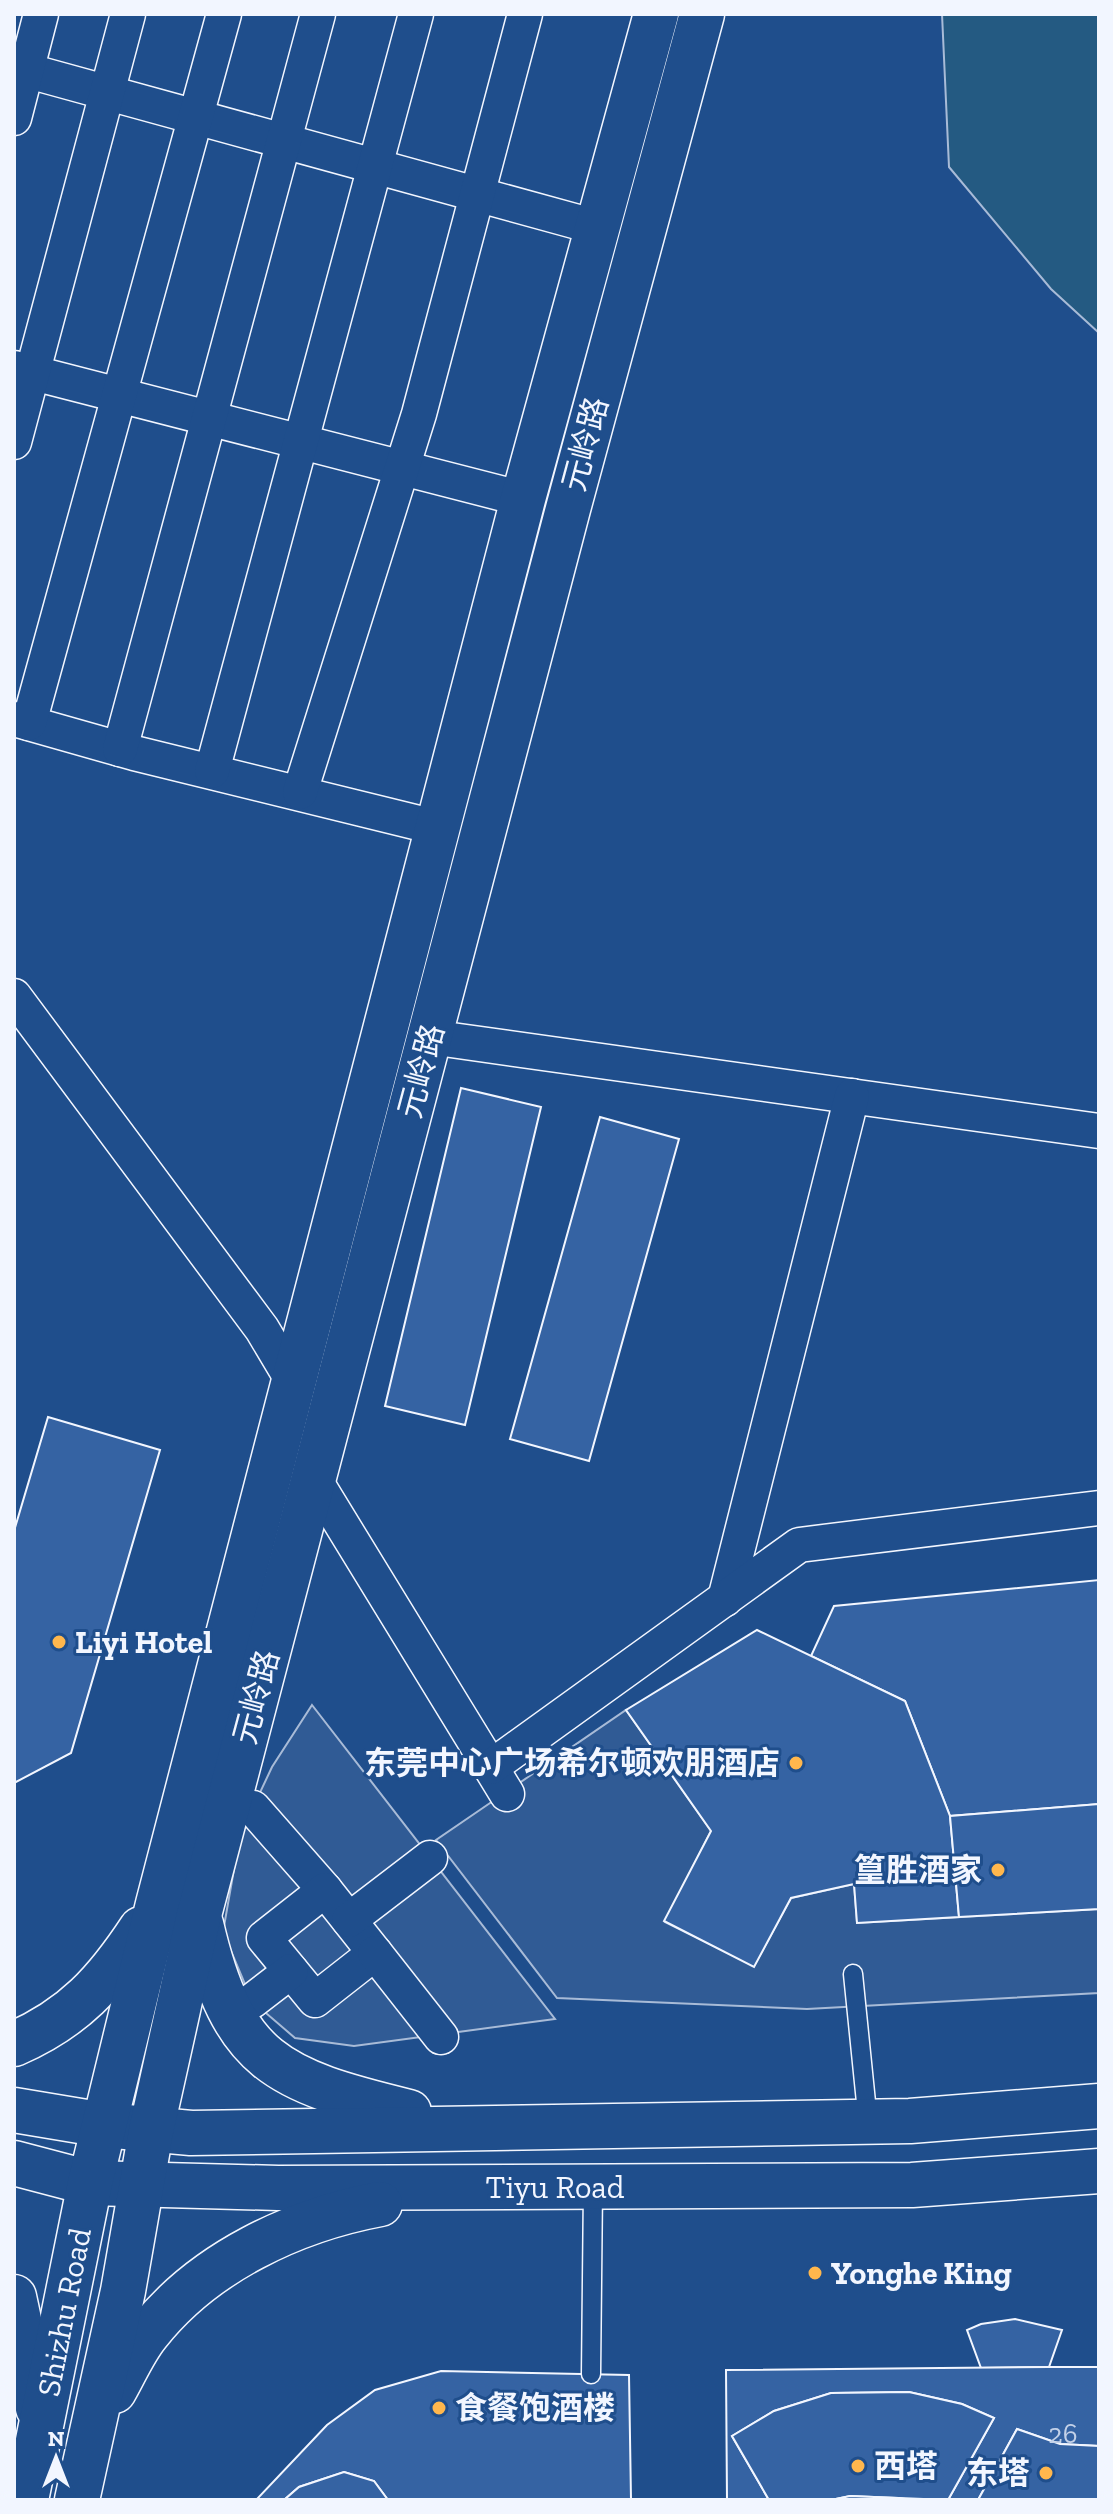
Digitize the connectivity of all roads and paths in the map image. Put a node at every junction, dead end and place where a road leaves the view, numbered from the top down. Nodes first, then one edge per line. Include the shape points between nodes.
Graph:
1 (41, 14) edge
2 (128, 14) edge
3 (224, 14) edge
4 (318, 14) edge
5 (416, 14) edge
6 (525, 14) edge
7 (656, 14) edge
8 (702, 14) edge
9 (20, 68) edge
10 (107, 92) junction
11 (196, 117) junction
12 (14, 118) edge
13 (284, 141) junction
14 (376, 166) junction
15 (476, 193) junction
16 (596, 227) junction
17 (23, 371) edge
18 (119, 396) junction
19 (208, 420) junction
20 (14, 442) edge
21 (300, 444) junction
22 (400, 471) junction
23 (523, 499) junction
24 (22, 721) edge
25 (120, 749) junction
26 (212, 771) junction
27 (300, 792) junction
28 (439, 828) junction
29 (14, 996) edge
30 (430, 1037) junction
31 (852, 1096) junction
32 (1099, 1131) edge
33 (293, 1381) junction
34 (314, 1479) junction
35 (1099, 1508) edge
36 (725, 1599) junction
37 (253, 1808) dead end
38 (430, 1858) dead end
39 (325, 1890) junction
40 (158, 1904) junction
41 (199, 1915) junction
42 (349, 1920) junction
43 (375, 1953) junction
44 (291, 1971) junction
45 (853, 1974) dead end
46 (252, 2001) dead end
47 (441, 2037) dead end
48 (14, 2044) edge
49 (1099, 2106) edge
50 (14, 2110) edge
51 (868, 2122) junction
52 (104, 2125) junction
53 (470, 2127) junction
54 (151, 2131) junction
55 (14, 2163) edge
56 (1099, 2171) edge
57 (90, 2183) junction
58 (144, 2183) junction
59 (593, 2187) junction
60 (469, 2188) junction
61 (14, 2297) edge
62 (591, 2374) dead end
63 (41, 2426) junction
64 (92, 2428) junction
65 (26, 2500) edge
66 (77, 2500) edge

1 - 9 street
2 - 10 street
3 - 11 street
4 - 13 street
5 - 14 street
6 - 15 street
7 - 16 street, 元岭路
8 - 30 street, 元岭路
9 - 10 street
9 - 12 street
10 - 11 street
10 - 17 street
11 - 13 street
11 - 18 street
13 - 14 street
13 - 19 street
14 - 15 street
14 - 21 street
15 - 16 street
15 - 22 street
16 - 23 street, 元岭路
17 - 18 street
17 - 20 street
18 - 19 street
18 - 24 street
19 - 21 street
19 - 25 street
21 - 22 street
21 - 26 street
22 - 23 street
22 - 27 street
23 - 28 street, 元岭路
24 - 25 street
25 - 26 street
26 - 27 street
27 - 28 street
28 - 33 street, 元岭路
29 - 33 street via 262,1329
30 - 31 street
30 - 34 street, 元岭路
31 - 32 street
31 - 36 street
33 - 40 street, 元岭路
34 - 36 street via 499,1780
34 - 41 street, 元岭路
35 - 36 street via 799,1545
37 - 39 street
38 - 42 street
39 - 42 street
39 - 44 street via 264,1938
40 - 48 street via 110,1975 73,2012
40 - 52 street, 元岭路
41 - 53 street via 213,1977 234,2023 273,2066 345,2097
41 - 54 street, 元岭路
42 - 43 street
43 - 44 street via 315,2000
43 - 47 street
44 - 46 street
45 - 51 lane
49 - 51 street, Tiyu Road
50 - 52 street
51 - 53 street, Tiyu Road
52 - 54 street, Tiyu Road
52 - 57 street, Shizhu Road
53 - 54 street, Tiyu Road
54 - 58 street, Shizhu Road
55 - 57 street, Tiyu Road
56 - 59 street, Tiyu Road via 912,2185
57 - 58 street, Tiyu Road
57 - 63 street, Shizhu Road
58 - 60 street, Tiyu Road
58 - 64 street, Shizhu Road
59 - 60 street, Tiyu Road
59 - 62 lane
60 - 64 street via 351,2209 261,2242 198,2283 148,2333
61 - 63 street
63 - 65 street, Shizhu Road
64 - 66 street, Shizhu Road

